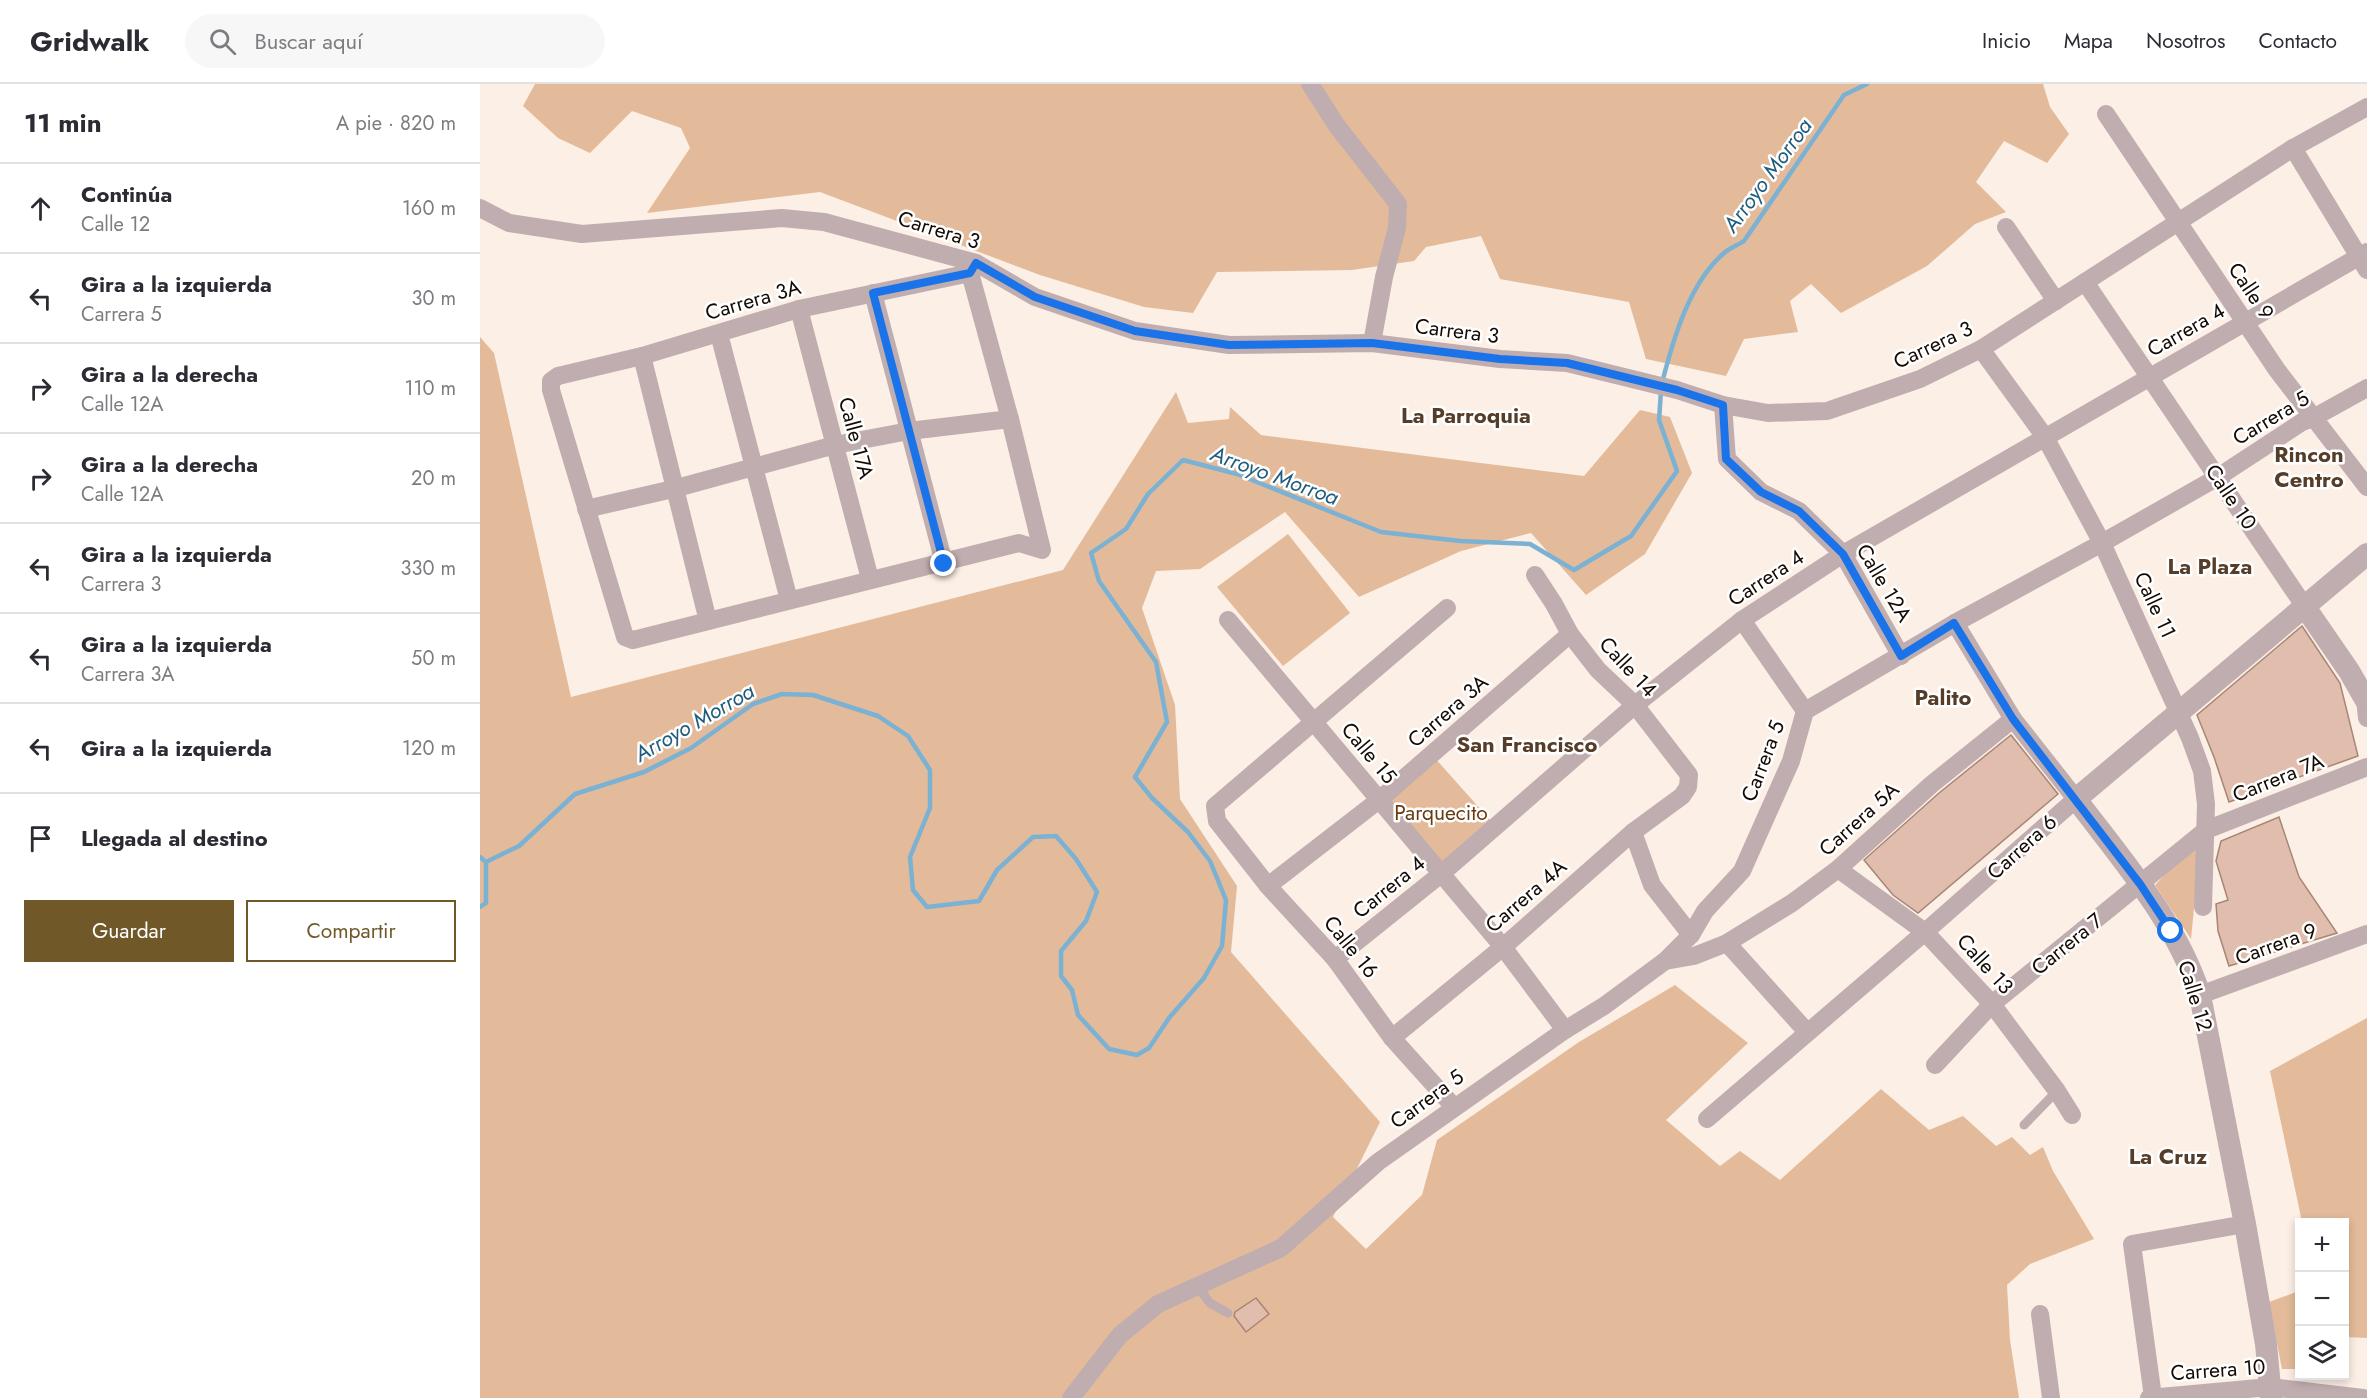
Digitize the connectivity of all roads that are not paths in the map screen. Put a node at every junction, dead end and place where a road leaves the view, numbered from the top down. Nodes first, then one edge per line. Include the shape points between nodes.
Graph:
1 (1310, 84) edge
2 (2367, 107) edge
3 (2106, 114) dead end
4 (2294, 148) junction
5 (480, 208) edge
6 (2178, 222) junction
7 (2006, 227) dead end
8 (2364, 259) edge
9 (973, 268) junction
10 (2085, 282) junction
11 (873, 293) junction
12 (2056, 300) junction
13 (799, 309) junction
14 (2244, 322) junction
15 (719, 334) junction
16 (1372, 343) junction
17 (1981, 349) junction
18 (642, 356) junction
19 (2150, 377) junction
20 (2367, 388) edge
21 (1723, 405) junction
22 (2313, 418) junction
23 (1010, 419) junction
24 (909, 431) junction
25 (2045, 437) junction
26 (835, 445) junction
27 (754, 468) junction
28 (2218, 477) junction
29 (2367, 487) edge
30 (674, 489) junction
31 (586, 509) junction
32 (2102, 543) junction
33 (1843, 554) junction
34 (2367, 554) edge
35 (944, 564) junction
36 (1535, 575) dead end
37 (870, 579) junction
38 (789, 600) junction
39 (2305, 607) junction
40 (1447, 608) dead end
41 (1228, 620) dead end
42 (1742, 620) junction
43 (708, 621) junction
44 (1954, 623) junction
45 (1570, 634) junction
46 (1901, 656) junction
47 (1635, 705) junction
48 (2366, 705) edge
49 (1805, 711) junction
50 (2179, 711) junction
51 (2013, 719) junction
52 (1315, 723) junction
53 (2367, 767) edge
54 (1688, 787) joint
55 (2076, 799) junction
56 (1379, 800) junction
57 (2206, 830) junction
58 (1633, 832) junction
59 (1838, 869) junction
60 (1441, 874) junction
61 (2140, 884) junction
62 (1268, 886) junction
63 (2203, 907) dead end
64 (1925, 932) junction
65 (2367, 934) edge
66 (1691, 935) junction
67 (1727, 944) junction
68 (1503, 947) junction
69 (1335, 959) junction
70 (1665, 961) junction
71 (2200, 995) junction
72 (1992, 1004) junction
73 (1565, 1030) junction
74 (1807, 1032) junction
75 (1392, 1038) junction
76 (1935, 1065) dead end
77 (2057, 1090) junction
78 (1454, 1107) junction
79 (2072, 1115) dead end
80 (1707, 1119) dead end
81 (2024, 1125) dead end
82 (2245, 1224) junction
83 (1198, 1287) junction
84 (1228, 1313) dead end
85 (2040, 1314) dead end
86 (2270, 1392) edge
87 (1071, 1398) edge
88 (2051, 1398) edge
89 (2151, 1398) edge
90 (2363, 1398) edge

1 - 16 street via 1337,126 1398,204 1398,228
2 - 4 street, Carrera 3
3 - 6 street, Calle 9
4 - 6 street, Carrera 3
4 - 8 street
5 - 9 street, Carrera 3 via 509,223 582,234 782,218 824,222
6 - 10 street, Carrera 3
6 - 14 street, Calle 9
7 - 12 street
8 - 14 street, Carrera 4
9 - 11 street, Carrera 3A
9 - 16 street, Carrera 3 via 1035,297 1135,331 1229,345
9 - 23 street
10 - 12 street, Carrera 3
10 - 19 street, Calle 10
11 - 13 street, Carrera 3A
11 - 24 street
12 - 17 street, Carrera 3
13 - 15 street, Carrera 3A
13 - 26 street, Calle 17A
14 - 19 street, Carrera 4
14 - 22 street, Calle 9
15 - 18 street, Carrera 3A
15 - 27 street
16 - 21 street, Carrera 3 via 1567,363
17 - 21 street, Carrera 3 via 1920,379 1827,411 1768,413
17 - 25 street, Calle 11
18 - 30 street
18 - 31 street, Carrera 3A via 558,376 552,381 551,390
19 - 25 street, Carrera 4
19 - 28 street, Calle 10
20 - 22 street, Carrera 5
21 - 33 street, Calle 12A via 1726,459 1761,492 1799,511
22 - 28 street, Carrera 5
22 - 29 street, Calle 9
23 - 24 street
23 - 35 street via 1042,550 1019,543
24 - 26 street
24 - 35 street
25 - 32 street, Calle 11
25 - 33 street, Carrera 4
26 - 27 street
26 - 37 street, Calle 17A
27 - 30 street
27 - 38 street
28 - 32 street, Carrera 5
28 - 39 street, Calle 10
30 - 31 street
30 - 43 street
31 - 43 street via 625,637 633,640
32 - 44 street, Carrera 5
32 - 50 street, Calle 11
33 - 42 street, Carrera 4
33 - 46 street, Calle 12A
34 - 39 street, Carrera 6
35 - 37 street
36 - 45 street, Calle 14
37 - 38 street
38 - 43 street
39 - 48 street, Calle 10 via 2349,671
39 - 50 street, Carrera 6
40 - 52 street
41 - 52 street, Calle 15
42 - 47 street, Carrera 4
42 - 49 street
44 - 46 street, Carrera 5
44 - 51 street, Calle 12
45 - 47 street, Calle 14 via 1598,670
45 - 56 street, Carrera 3A
46 - 49 street, Carrera 5
47 - 54 street, Calle 14 via 1689,775
47 - 60 street, Carrera 4
49 - 66 street, Carrera 5 via 1791,761 1742,871 1705,911
50 - 55 street, Carrera 6
50 - 57 street, Calle 11 via 2202,771
51 - 55 street, Calle 12
51 - 59 street, Carrera 5A via 1932,784
52 - 56 street, Calle 15
52 - 62 street, Calle 16 via 1215,806 1217,821
53 - 57 street, Carrera 7A
54 - 58 street, Carrera 4A via 1682,796
55 - 61 street, Calle 12
55 - 64 street, Carrera 6
56 - 60 street, Calle 15
56 - 62 street, Carrera 3A
57 - 61 street, Carrera 7
57 - 63 street, Calle 11
58 - 66 street via 1652,885
58 - 68 street, Carrera 4A
59 - 64 street, Calle 13
59 - 67 street, Carrera 5A
60 - 68 street, Calle 15
60 - 69 street, Carrera 4
61 - 71 street, Calle 12 via 2171,931
61 - 72 street, Carrera 7
62 - 69 street, Calle 16
64 - 72 street, Calle 13
64 - 74 street, Carrera 6
65 - 71 street, Carrera 9
66 - 70 street, Carrera 5
67 - 70 street, Carrera 5A
67 - 74 street
68 - 73 street, Calle 15
68 - 75 street, Carrera 4A
69 - 75 street, Calle 16
70 - 73 street, Carrera 5
71 - 82 street, Calle 12
72 - 76 street, Carrera 7
72 - 77 street, Calle 13
73 - 78 street, Carrera 5
74 - 80 street, Carrera 6
75 - 78 street, Calle 16
77 - 79 street, Calle 13
77 - 81 lane
78 - 83 street, Carrera 5 via 1378,1162 1281,1248
82 - 86 street, Calle 12 via 2266,1344
82 - 89 street via 2132,1244
83 - 84 lane via 1210,1303
83 - 87 street, Carrera 5 via 1158,1304 1120,1335
85 - 88 street
86 - 89 street, Carrera 10
86 - 90 street, Carrera 10

